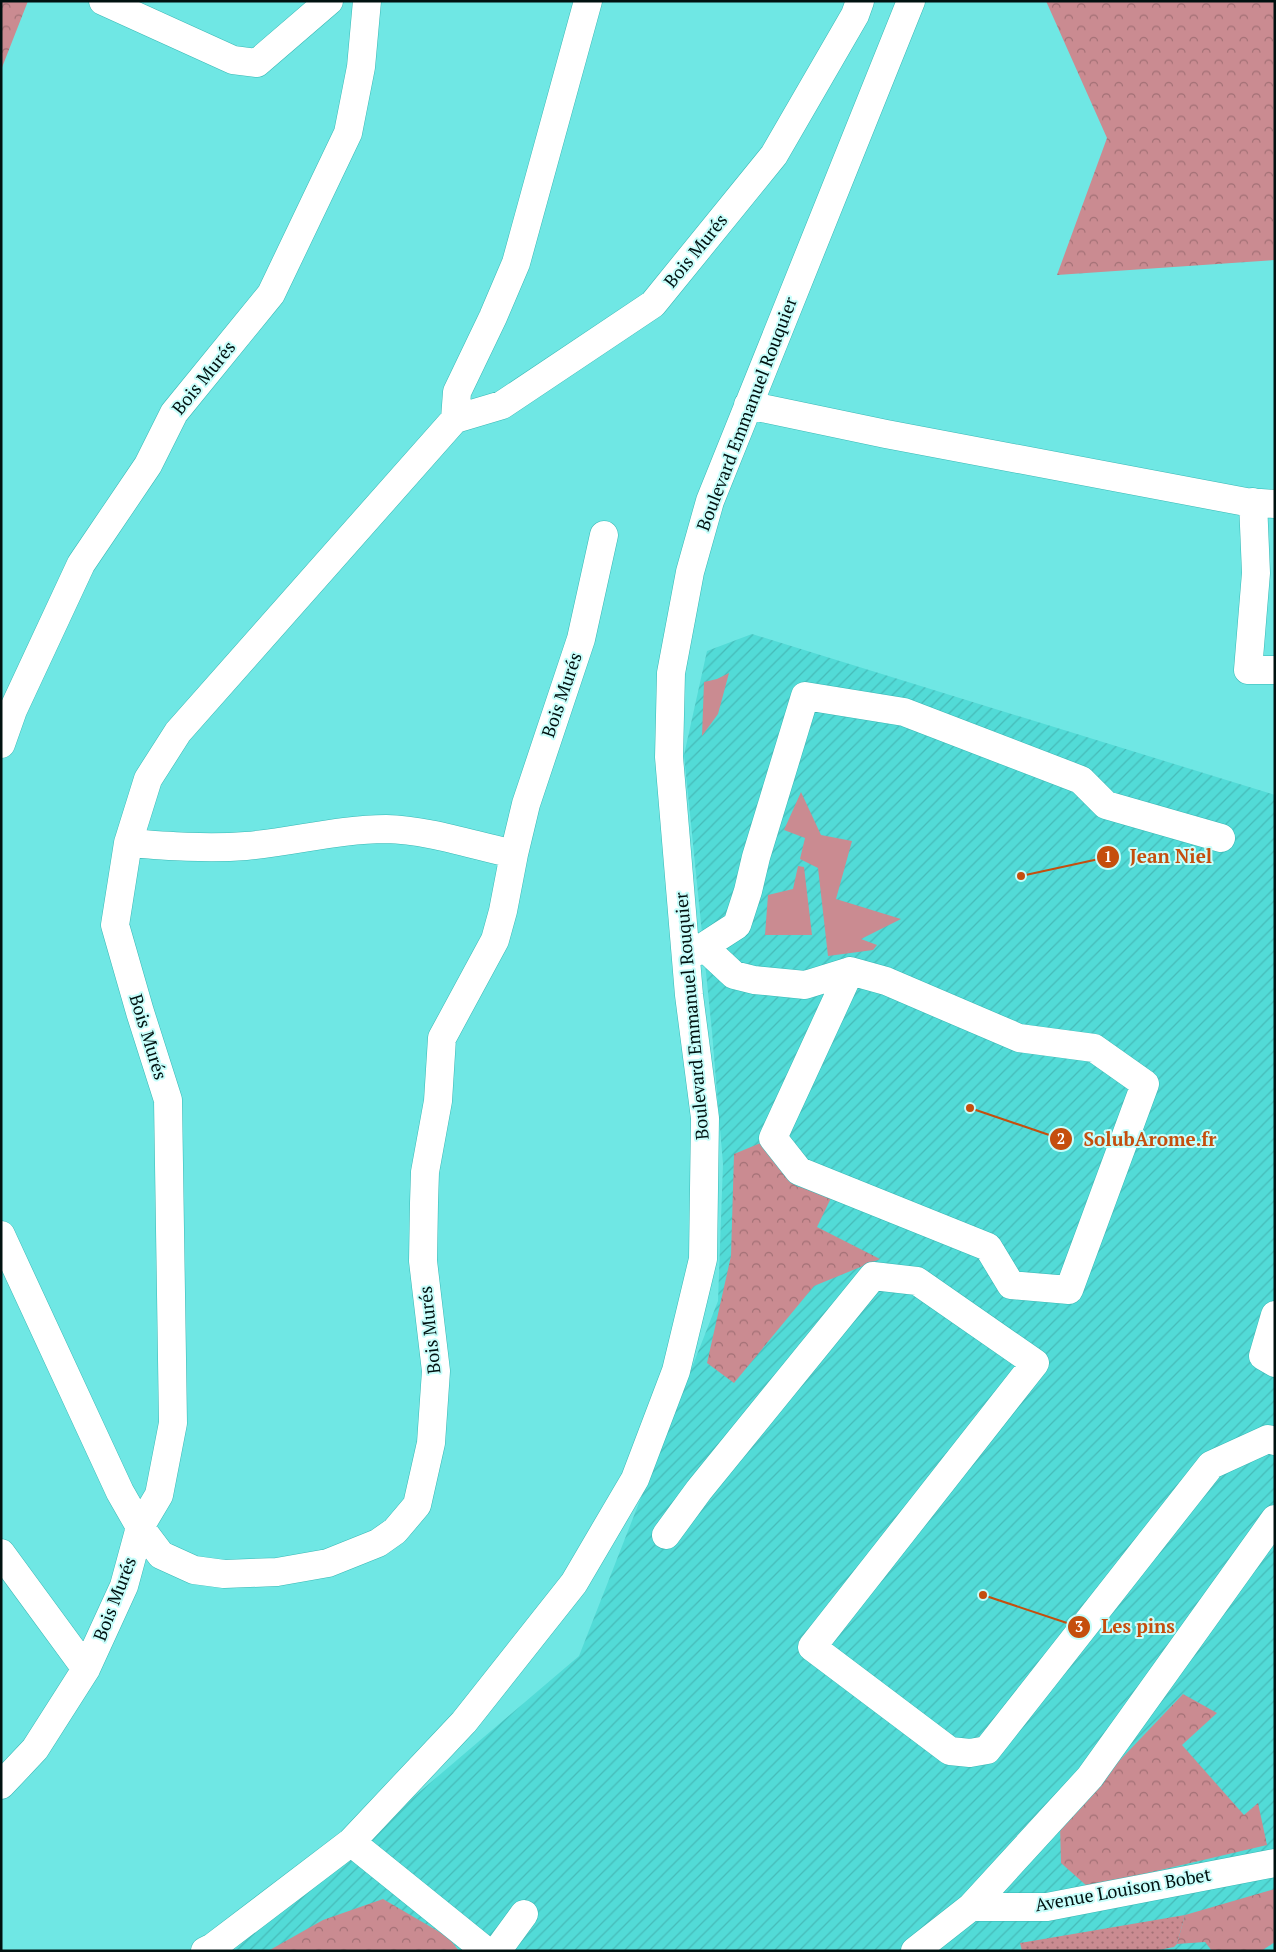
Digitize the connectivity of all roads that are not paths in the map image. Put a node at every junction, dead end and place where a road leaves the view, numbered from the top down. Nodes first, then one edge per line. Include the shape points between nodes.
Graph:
1 (103, 1) edge
2 (329, 1) edge
3 (367, 1) edge
4 (588, 1) edge
5 (860, 1) edge
6 (911, 1) edge
7 (144, 11) edge
8 (748, 405) junction
9 (455, 419) junction
10 (1264, 503) edge
11 (604, 535) dead end
12 (1275, 670) edge
13 (1, 744) edge
14 (1221, 838) dead end
15 (128, 843) junction
16 (514, 854) junction
17 (695, 952) junction
18 (850, 971) junction
19 (1, 1235) edge
20 (1275, 1315) edge
21 (1275, 1363) edge
22 (1275, 1441) edge
23 (1275, 1519) edge
24 (140, 1527) junction
25 (666, 1535) dead end
26 (1268, 1544) edge
27 (1, 1553) edge
28 (86, 1669) junction
29 (1, 1785) edge
30 (351, 1842) junction
31 (1275, 1863) edge
32 (970, 1907) junction
33 (524, 1914) dead end
34 (205, 1951) edge
35 (486, 1951) edge
36 (497, 1951) edge
37 (915, 1951) edge

1 - 7 street
2 - 7 street via 257,63 233,60
3 - 13 street, Bois Murés via 361,67 348,134 271,294 174,412 148,465 81,564 13,710
4 - 9 street via 516,263 457,392
5 - 9 street, Bois Murés via 774,155 654,304 502,405
6 - 8 street, Boulevard Emmanuel Rouquier
8 - 10 street via 886,434
8 - 17 street, Boulevard Emmanuel Rouquier via 708,510 690,572 670,673 669,757
9 - 15 street, Bois Murés via 178,732 148,779
10 - 12 street via 1248,670
11 - 16 street, Bois Murés via 581,639 526,804
14 - 17 street via 1106,805 1081,780 904,712 805,696 737,925
15 - 16 street via 246,846 353,830 388,829 420,832
15 - 24 street, Bois Murés via 115,925 168,1100 169,1129 173,1423 158,1495
16 - 24 street, Bois Murés via 495,940 442,1038 438,1101 425,1172 424,1203 423,1261 436,1371 431,1443 418,1505 395,1531 378,1543 328,1563 277,1572 224,1574 194,1570 161,1555
17 - 18 street via 734,976 754,980 805,984
17 - 30 street, Boulevard Emmanuel Rouquier via 705,1118 703,1259 676,1371 635,1479 574,1583 464,1722
18 - 18 street via 773,1138 799,1171 988,1246 1011,1285 1069,1290 1144,1084 1094,1048 1019,1038 886,981
19 - 24 street, Bois Murés via 120,1492
20 - 21 street via 1263,1356
22 - 25 street via 1268,1439 1211,1465 987,1750 970,1754 950,1751 812,1647 1035,1363 917,1281 873,1276
23 - 26 street
24 - 28 street, Bois Murés via 124,1586
26 - 32 street via 1090,1778
27 - 28 street, Bois Murés
28 - 29 street, Bois Murés via 35,1749
30 - 34 street, Boulevard Emmanuel Rouquier
30 - 35 street
31 - 32 street, Avenue Louison Bobet via 1047,1907
32 - 37 street
33 - 36 street

